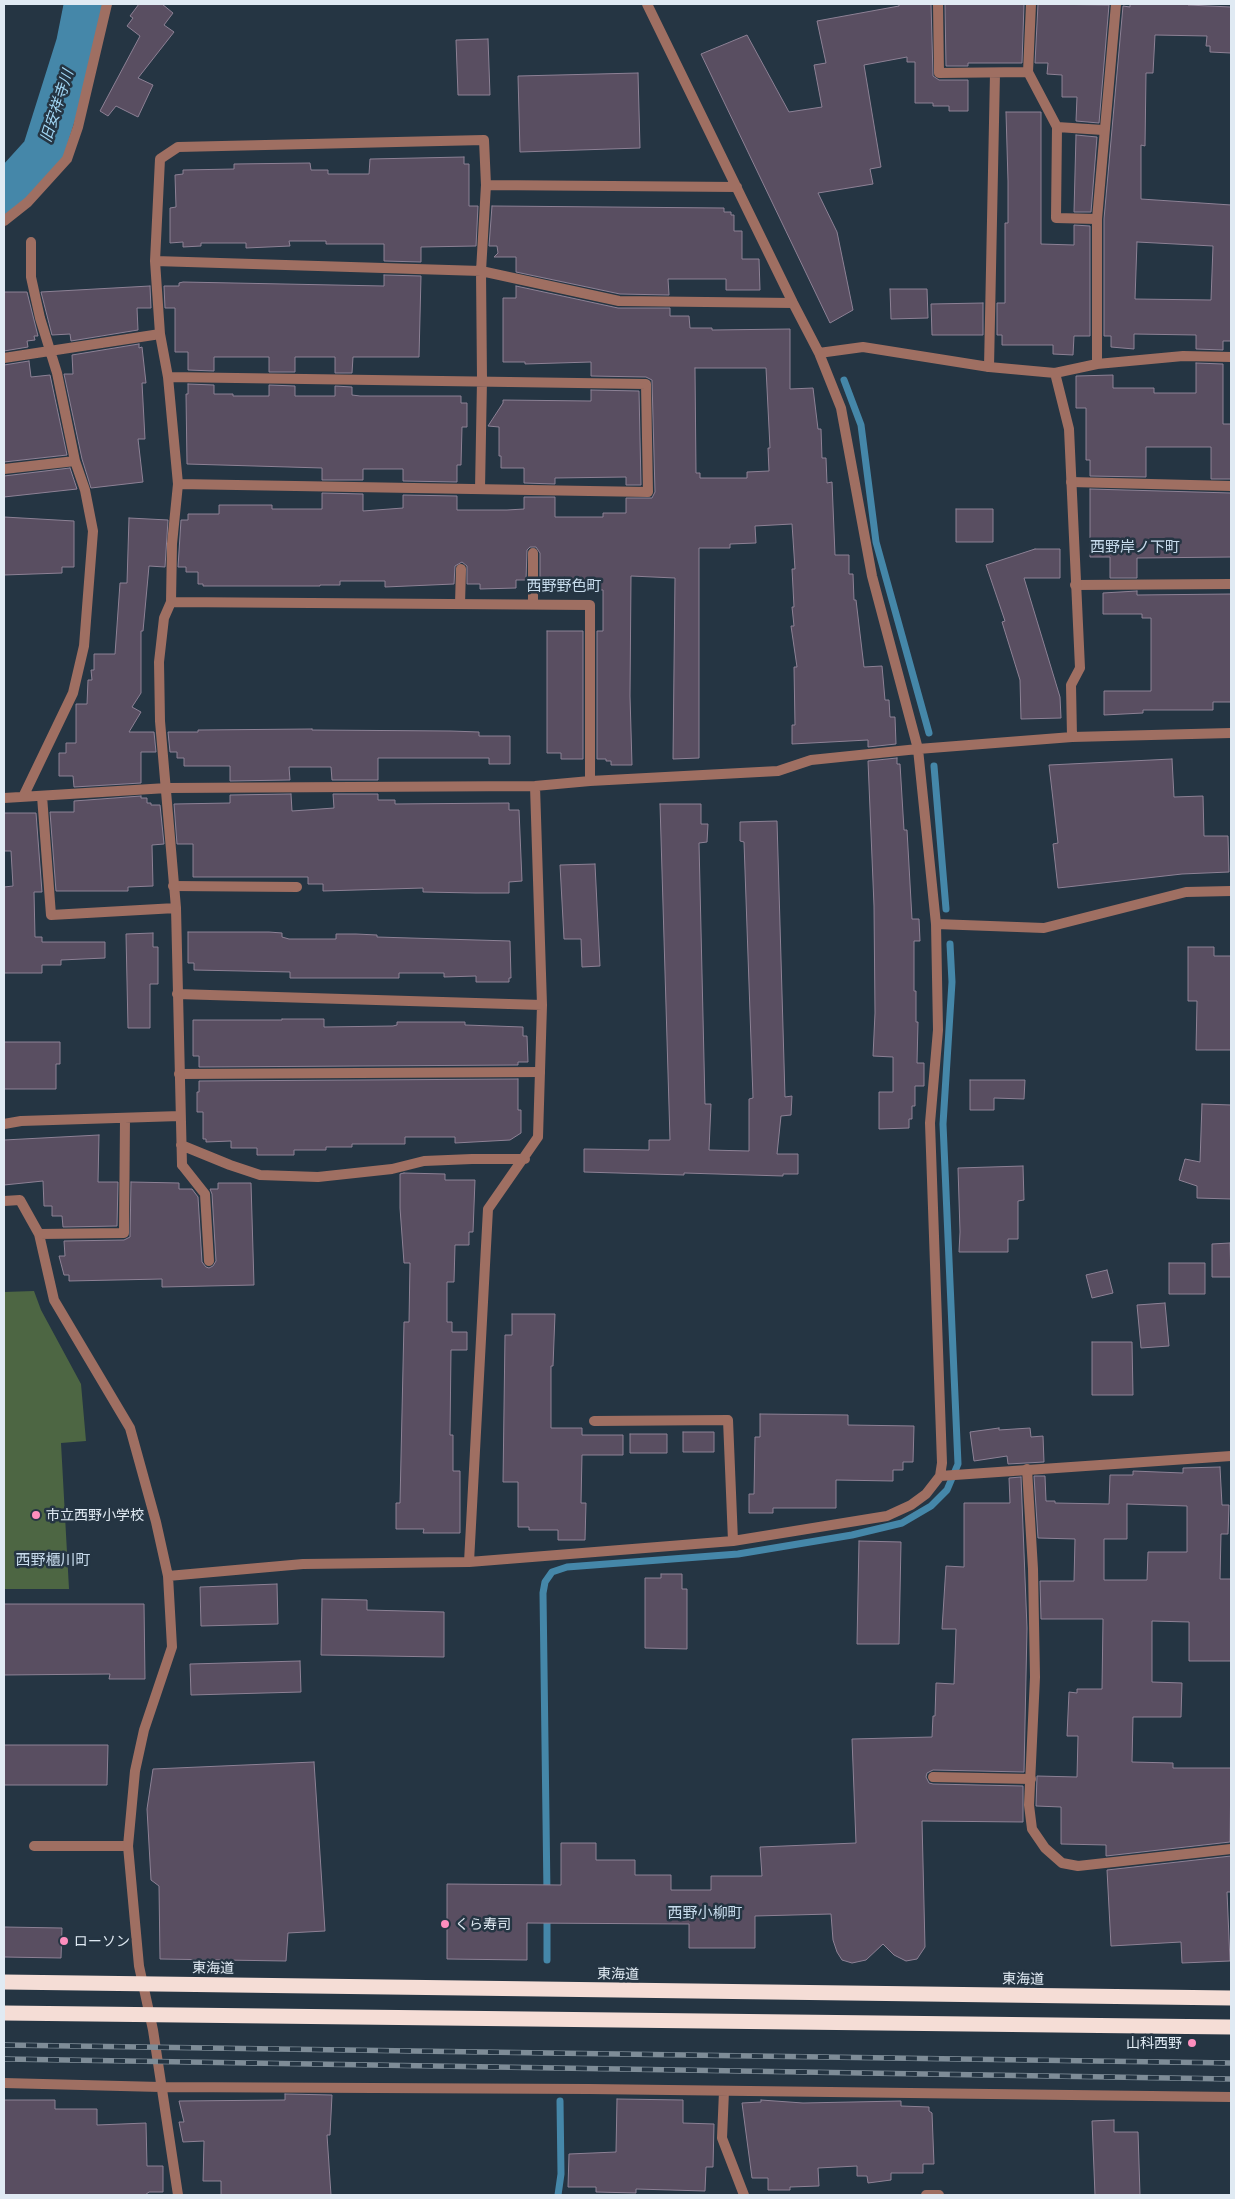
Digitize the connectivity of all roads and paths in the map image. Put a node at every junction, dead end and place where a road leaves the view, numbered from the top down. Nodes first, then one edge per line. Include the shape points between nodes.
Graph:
1 (107, 4) edge
2 (647, 4) edge
3 (938, 4) edge
4 (1031, 4) edge
5 (1116, 4) edge
6 (995, 72) junction
7 (1028, 72) junction
8 (1057, 127) junction
9 (1103, 130) junction
10 (486, 186) junction
11 (737, 188) junction
12 (1097, 219) junction
13 (4, 221) edge
14 (31, 242) dead end
15 (155, 261) junction
16 (481, 271) junction
17 (793, 303) junction
18 (160, 334) junction
19 (50, 351) junction
20 (819, 353) junction
21 (1231, 357) edge
22 (4, 358) edge
23 (1097, 364) junction
24 (989, 367) junction
25 (1055, 373) junction
26 (168, 377) junction
27 (482, 380) junction
28 (75, 461) junction
29 (4, 469) edge
30 (1071, 482) junction
31 (178, 484) junction
32 (1231, 486) edge
33 (480, 489) junction
34 (533, 553) dead end
35 (461, 568) dead end
36 (1231, 584) edge
37 (1075, 585) junction
38 (171, 602) junction
39 (460, 604) junction
40 (533, 604) junction
41 (1231, 733) edge
42 (1072, 737) junction
43 (918, 749) junction
44 (590, 781) junction
45 (535, 786) junction
46 (167, 788) junction
47 (42, 796) junction
48 (23, 797) junction
49 (4, 798) edge
50 (174, 886) junction
51 (297, 887) dead end
52 (1231, 891) edge
53 (176, 908) junction
54 (936, 924) junction
55 (177, 994) junction
56 (542, 1005) junction
57 (540, 1072) junction
58 (179, 1074) junction
59 (180, 1116) junction
60 (125, 1118) junction
61 (4, 1124) edge
62 (181, 1145) junction
63 (524, 1159) junction
64 (4, 1201) edge
65 (39, 1234) junction
66 (209, 1261) dead end
67 (594, 1421) dead end
68 (1231, 1456) edge
69 (1027, 1469) junction
70 (940, 1476) junction
71 (732, 1541) junction
72 (469, 1562) junction
73 (168, 1576) junction
74 (933, 1777) dead end
75 (1031, 1779) junction
76 (34, 1846) dead end
77 (128, 1846) junction
78 (1231, 1849) edge
79 (4, 1982) edge
80 (142, 1983) junction
81 (1231, 1998) edge
82 (4, 2013) edge
83 (149, 2015) junction
84 (1231, 2027) edge
85 (4, 2083) edge
86 (160, 2087) junction
87 (724, 2091) junction
88 (1231, 2097) edge
89 (178, 2195) edge
90 (744, 2195) edge
91 (926, 2195) edge
92 (939, 2195) edge

1 - 13 street via 78,127 66,159 28,202
2 - 11 street
3 - 6 street via 939,72
4 - 7 street
5 - 9 street
6 - 7 street
6 - 24 street
7 - 8 street
8 - 9 street
8 - 12 street via 1056,218
9 - 12 street
10 - 11 street
10 - 15 street via 484,140 178,147 160,159
10 - 16 street
11 - 17 street
12 - 23 street
14 - 19 street via 31,277
15 - 16 street
15 - 18 street
16 - 17 street via 619,301
16 - 27 street
17 - 20 street
18 - 19 street
18 - 26 street
19 - 22 street
19 - 28 street
20 - 24 street via 863,347
20 - 43 street via 841,408 872,576
21 - 23 street via 1183,356
23 - 25 street
24 - 25 street
25 - 30 street via 1069,429
26 - 27 street
26 - 31 street
27 - 33 street
27 - 33 street via 646,384 648,492
28 - 29 street
28 - 48 street via 93,531 84,646 73,692
30 - 32 street
30 - 37 street
31 - 33 street
31 - 38 street
34 - 40 street
35 - 39 street
36 - 37 street
37 - 42 street via 1080,668 1071,686
38 - 39 street
38 - 46 street via 164,618 159,662 160,721
39 - 40 street
40 - 44 street via 590,605
41 - 42 street
42 - 43 street
43 - 44 street via 810,760 778,771
43 - 54 street
44 - 45 street
45 - 46 street
45 - 56 street
46 - 47 street
46 - 50 street
47 - 48 street
47 - 53 street via 51,914
48 - 49 street
50 - 51 street
50 - 53 street
52 - 54 street via 1186,892 1044,928
53 - 55 street
54 - 70 street via 938,1030 930,1123
55 - 56 street
55 - 58 street
56 - 57 street
57 - 58 street
57 - 63 street via 538,1137
58 - 59 street
59 - 60 street
59 - 62 street
60 - 61 street
60 - 65 street via 124,1233
62 - 63 street via 260,1175 318,1177 392,1169 424,1161
62 - 66 street via 182,1165 205,1194
63 - 72 street via 488,1209
64 - 65 street via 20,1200
65 - 73 street via 54,1300 130,1428
67 - 71 street via 728,1420
68 - 69 street
69 - 70 street
69 - 75 street via 1036,1677
70 - 71 street via 926,1494 887,1516
71 - 72 street
72 - 73 street via 304,1564
73 - 77 street via 172,1647 144,1730
74 - 75 street
75 - 78 street via 1029,1806 1032,1829 1045,1848 1062,1863 1078,1866
76 - 77 street
77 - 80 street
79 - 80 highway, 東海道
80 - 81 highway, 東海道
80 - 83 street
82 - 83 highway
83 - 84 highway
83 - 86 street
85 - 86 street
86 - 87 street
86 - 89 street
87 - 88 street
87 - 90 street via 722,2138
91 - 92 street

